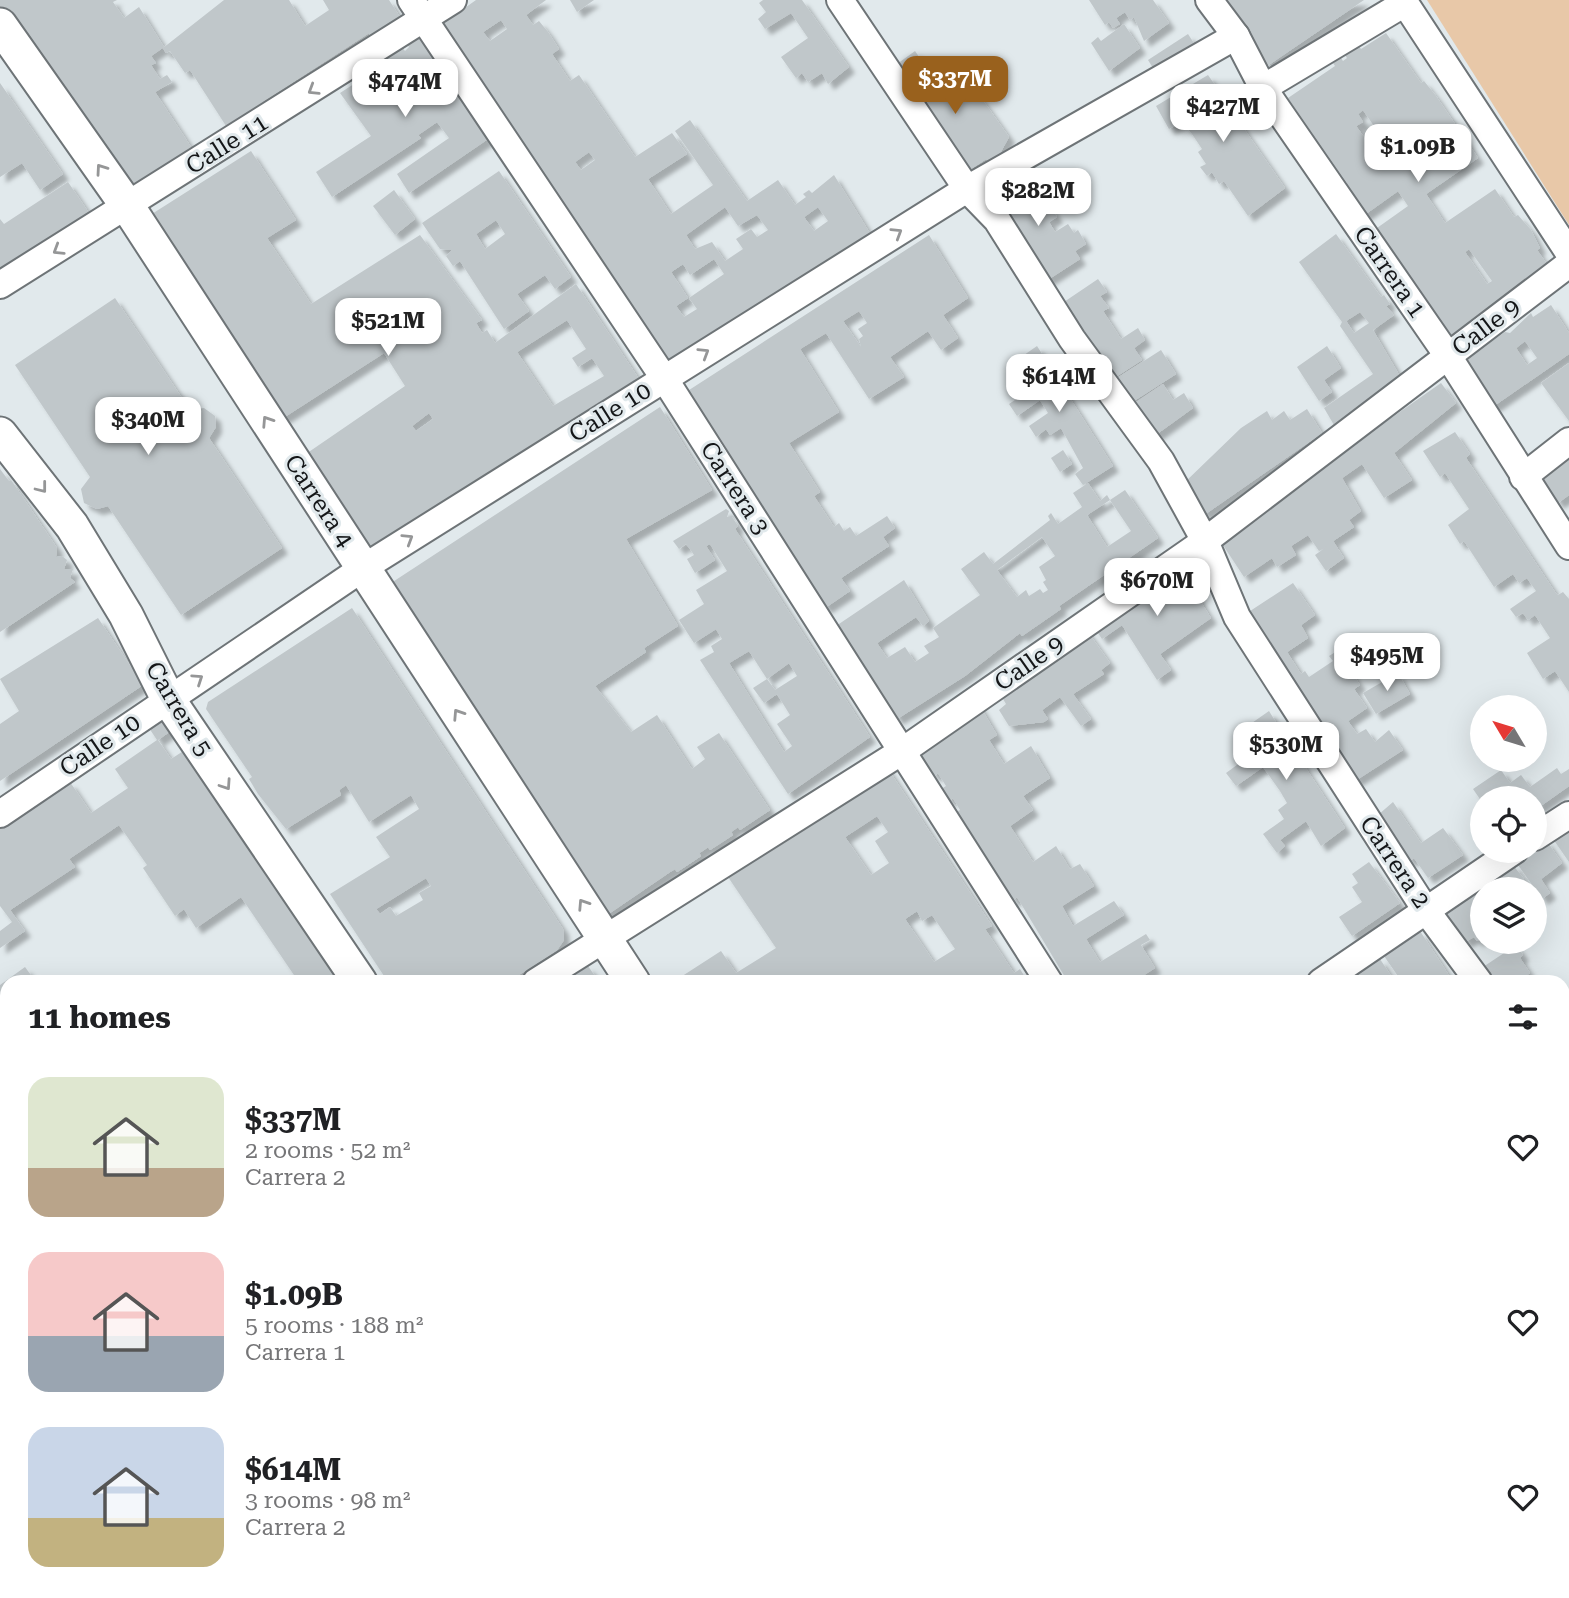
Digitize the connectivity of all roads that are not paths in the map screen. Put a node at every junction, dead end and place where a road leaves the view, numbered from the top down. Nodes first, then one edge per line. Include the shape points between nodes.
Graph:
1 (453, 0) edge
2 (840, 0) edge
3 (1209, 0) edge
4 (1404, 1) edge
5 (418, 9) edge
6 (0, 25) edge
7 (1236, 36) junction
8 (1263, 88) junction
9 (967, 189) junction
10 (128, 207) junction
11 (1569, 253) edge
12 (1569, 264) edge
13 (0, 285) edge
14 (1448, 356) junction
15 (664, 378) junction
16 (0, 434) edge
17 (1569, 442) edge
18 (1523, 477) junction
19 (1205, 541) junction
20 (1569, 546) edge
21 (363, 568) junction
22 (168, 699) junction
23 (904, 750) junction
24 (0, 814) edge
25 (1569, 815) edge
26 (1547, 829) edge
27 (1494, 863) edge
28 (1425, 909) junction
29 (604, 937) junction
30 (355, 975) edge
31 (547, 975) edge
32 (628, 975) edge
33 (1045, 975) edge
34 (1331, 975) edge
35 (1474, 975) edge

1 - 5 street, Calle 11
2 - 9 street, Carrera 2
3 - 7 street, Carrera 1
4 - 8 street
4 - 11 street
5 -> 10 street, Calle 11
5 - 15 street, Carrera 3
10 -> 6 street, Carrera 4
7 - 8 street, Carrera 1
7 - 9 street, Calle 10
8 - 14 street, Carrera 1
15 -> 9 street, Calle 10
9 - 19 street, Carrera 2 via 997,220 1072,339 1161,461
10 -> 13 street, Calle 11
21 -> 10 street, Carrera 4
12 - 14 street, Calle 9
14 - 18 street, Carrera 1
14 - 19 street, Calle 9
21 -> 15 street, Calle 10
15 - 23 street, Carrera 3
16 -> 22 street, Carrera 5 via 72,526 126,615
17 - 18 street
18 - 20 street, Carrera 1
19 - 23 street, Calle 9
19 - 28 street, Carrera 2 via 1237,617
22 -> 21 street, Calle 10
29 -> 21 street, Carrera 4
22 - 24 street, Calle 10
22 -> 30 street, Carrera 5
23 - 29 street, Calle 9
23 - 33 street, Carrera 3
25 - 26 street
27 - 28 street
28 - 34 street
28 - 35 street, Carrera 2
29 - 31 street, Calle 9
29 - 32 street, Carrera 4

